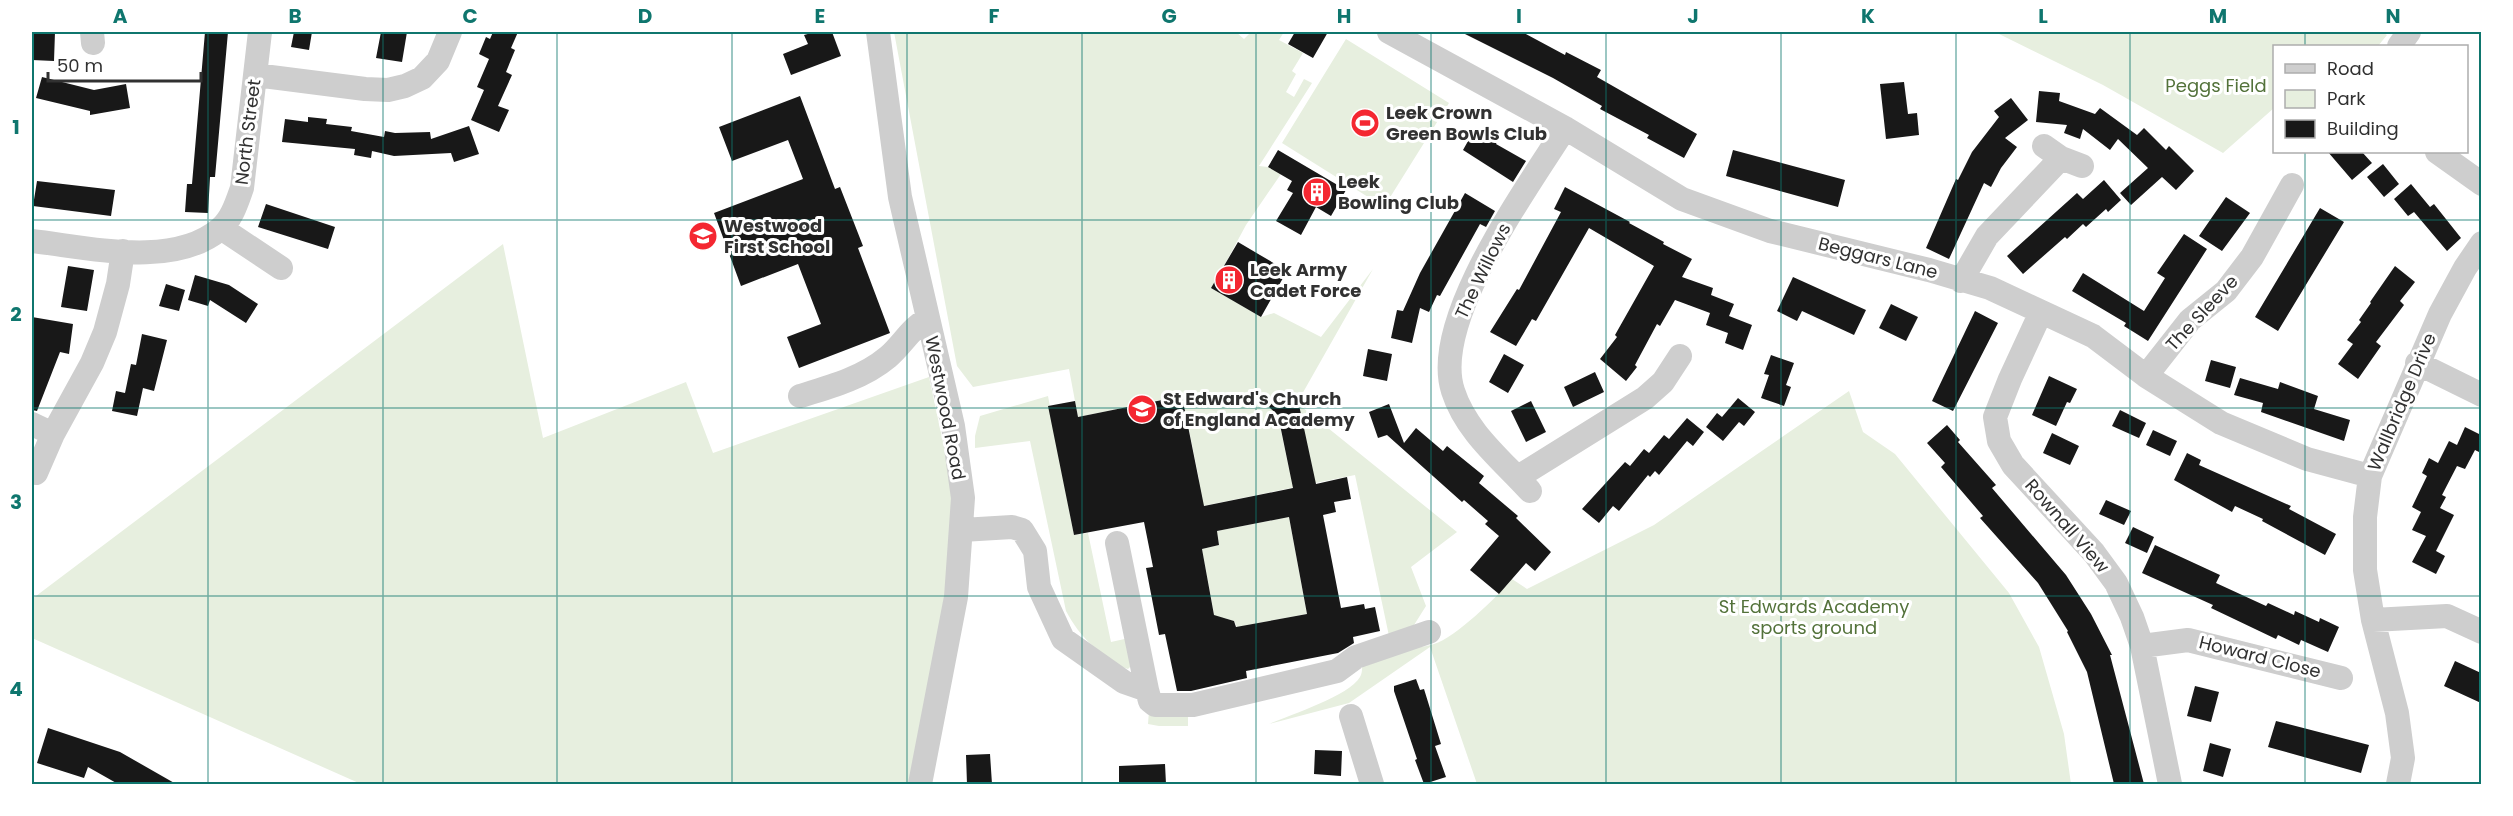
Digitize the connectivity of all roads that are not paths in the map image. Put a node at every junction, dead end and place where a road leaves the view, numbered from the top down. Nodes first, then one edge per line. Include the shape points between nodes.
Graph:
1 (260, 32) edge
2 (450, 32) edge
3 (878, 32) edge
4 (1389, 32) edge
5 (2409, 32) edge
6 (2400, 45) edge
7 (255, 75) junction
8 (1565, 128) junction
9 (2438, 153) edge
10 (2062, 157) dead end
11 (2481, 184) edge
12 (2292, 185) dead end
13 (221, 228) junction
14 (32, 241) edge
15 (2481, 243) edge
16 (123, 250) junction
17 (281, 268) dead end
18 (1961, 280) junction
19 (2041, 312) junction
20 (927, 319) junction
21 (1680, 357) dead end
22 (2417, 363) junction
23 (2146, 376) junction
24 (2481, 395) edge
25 (800, 396) dead end
26 (42, 429) edge
27 (36, 473) dead end
28 (2370, 476) junction
29 (962, 530) junction
30 (1117, 543) dead end
31 (2373, 620) junction
32 (2481, 632) edge
33 (1429, 633) dead end
34 (2142, 646) junction
35 (2342, 678) dead end
36 (1147, 690) junction
37 (1351, 716) dead end
38 (920, 784) edge
39 (1372, 784) edge
40 (2170, 784) edge
41 (2398, 784) edge

1 - 7 street, North Street
2 - 7 street via 438,61 422,78 388,90
3 - 20 street, Westwood Road via 900,197
4 - 8 street, Beggars Lane
5 - 6 street
7 - 13 street, North Street via 242,188 234,210
8 - 18 street, Beggars Lane via 1682,199 1770,231
8 - 21 street, The Willows via 1496,240 1460,314 1451,344 1449,370 1461,409 1473,431 1524,484 1645,398 1663,382
9 - 11 street
10 - 18 street via 1986,237
12 - 23 street, The Sleeve via 2252,257 2226,291 2190,320
13 - 16 street, North Street via 175,250
13 - 17 street
14 - 16 street, North Street
15 - 22 street, Wallbridge Drive
16 - 26 street via 118,285 92,363
18 - 19 street, Beggars Lane via 1990,288
19 - 23 street, Beggars Lane via 2093,336
19 - 34 street, Rownall View via 1995,417 1999,441 2013,465 2094,553 2116,583
20 - 25 street via 872,370
20 - 29 street, Westwood Road via 953,426 963,498
22 - 24 street
22 - 28 street, Wallbridge Drive
23 - 28 street, Beggars Lane via 2221,423 2307,459
26 - 27 street
28 - 31 street, Wallbridge Drive via 2365,570
29 - 36 street via 1022,530 1035,551 1039,587 1063,639 1124,682
29 - 38 street, Westwood Road via 956,597
30 - 36 street
31 - 32 street via 2447,615
31 - 41 street, Wallbridge Drive via 2397,713 2403,759
33 - 36 street via 1356,657 1337,671 1193,705 1155,705
34 - 35 street, Howard Close via 2188,640
34 - 40 street, Rownall View
37 - 39 street

